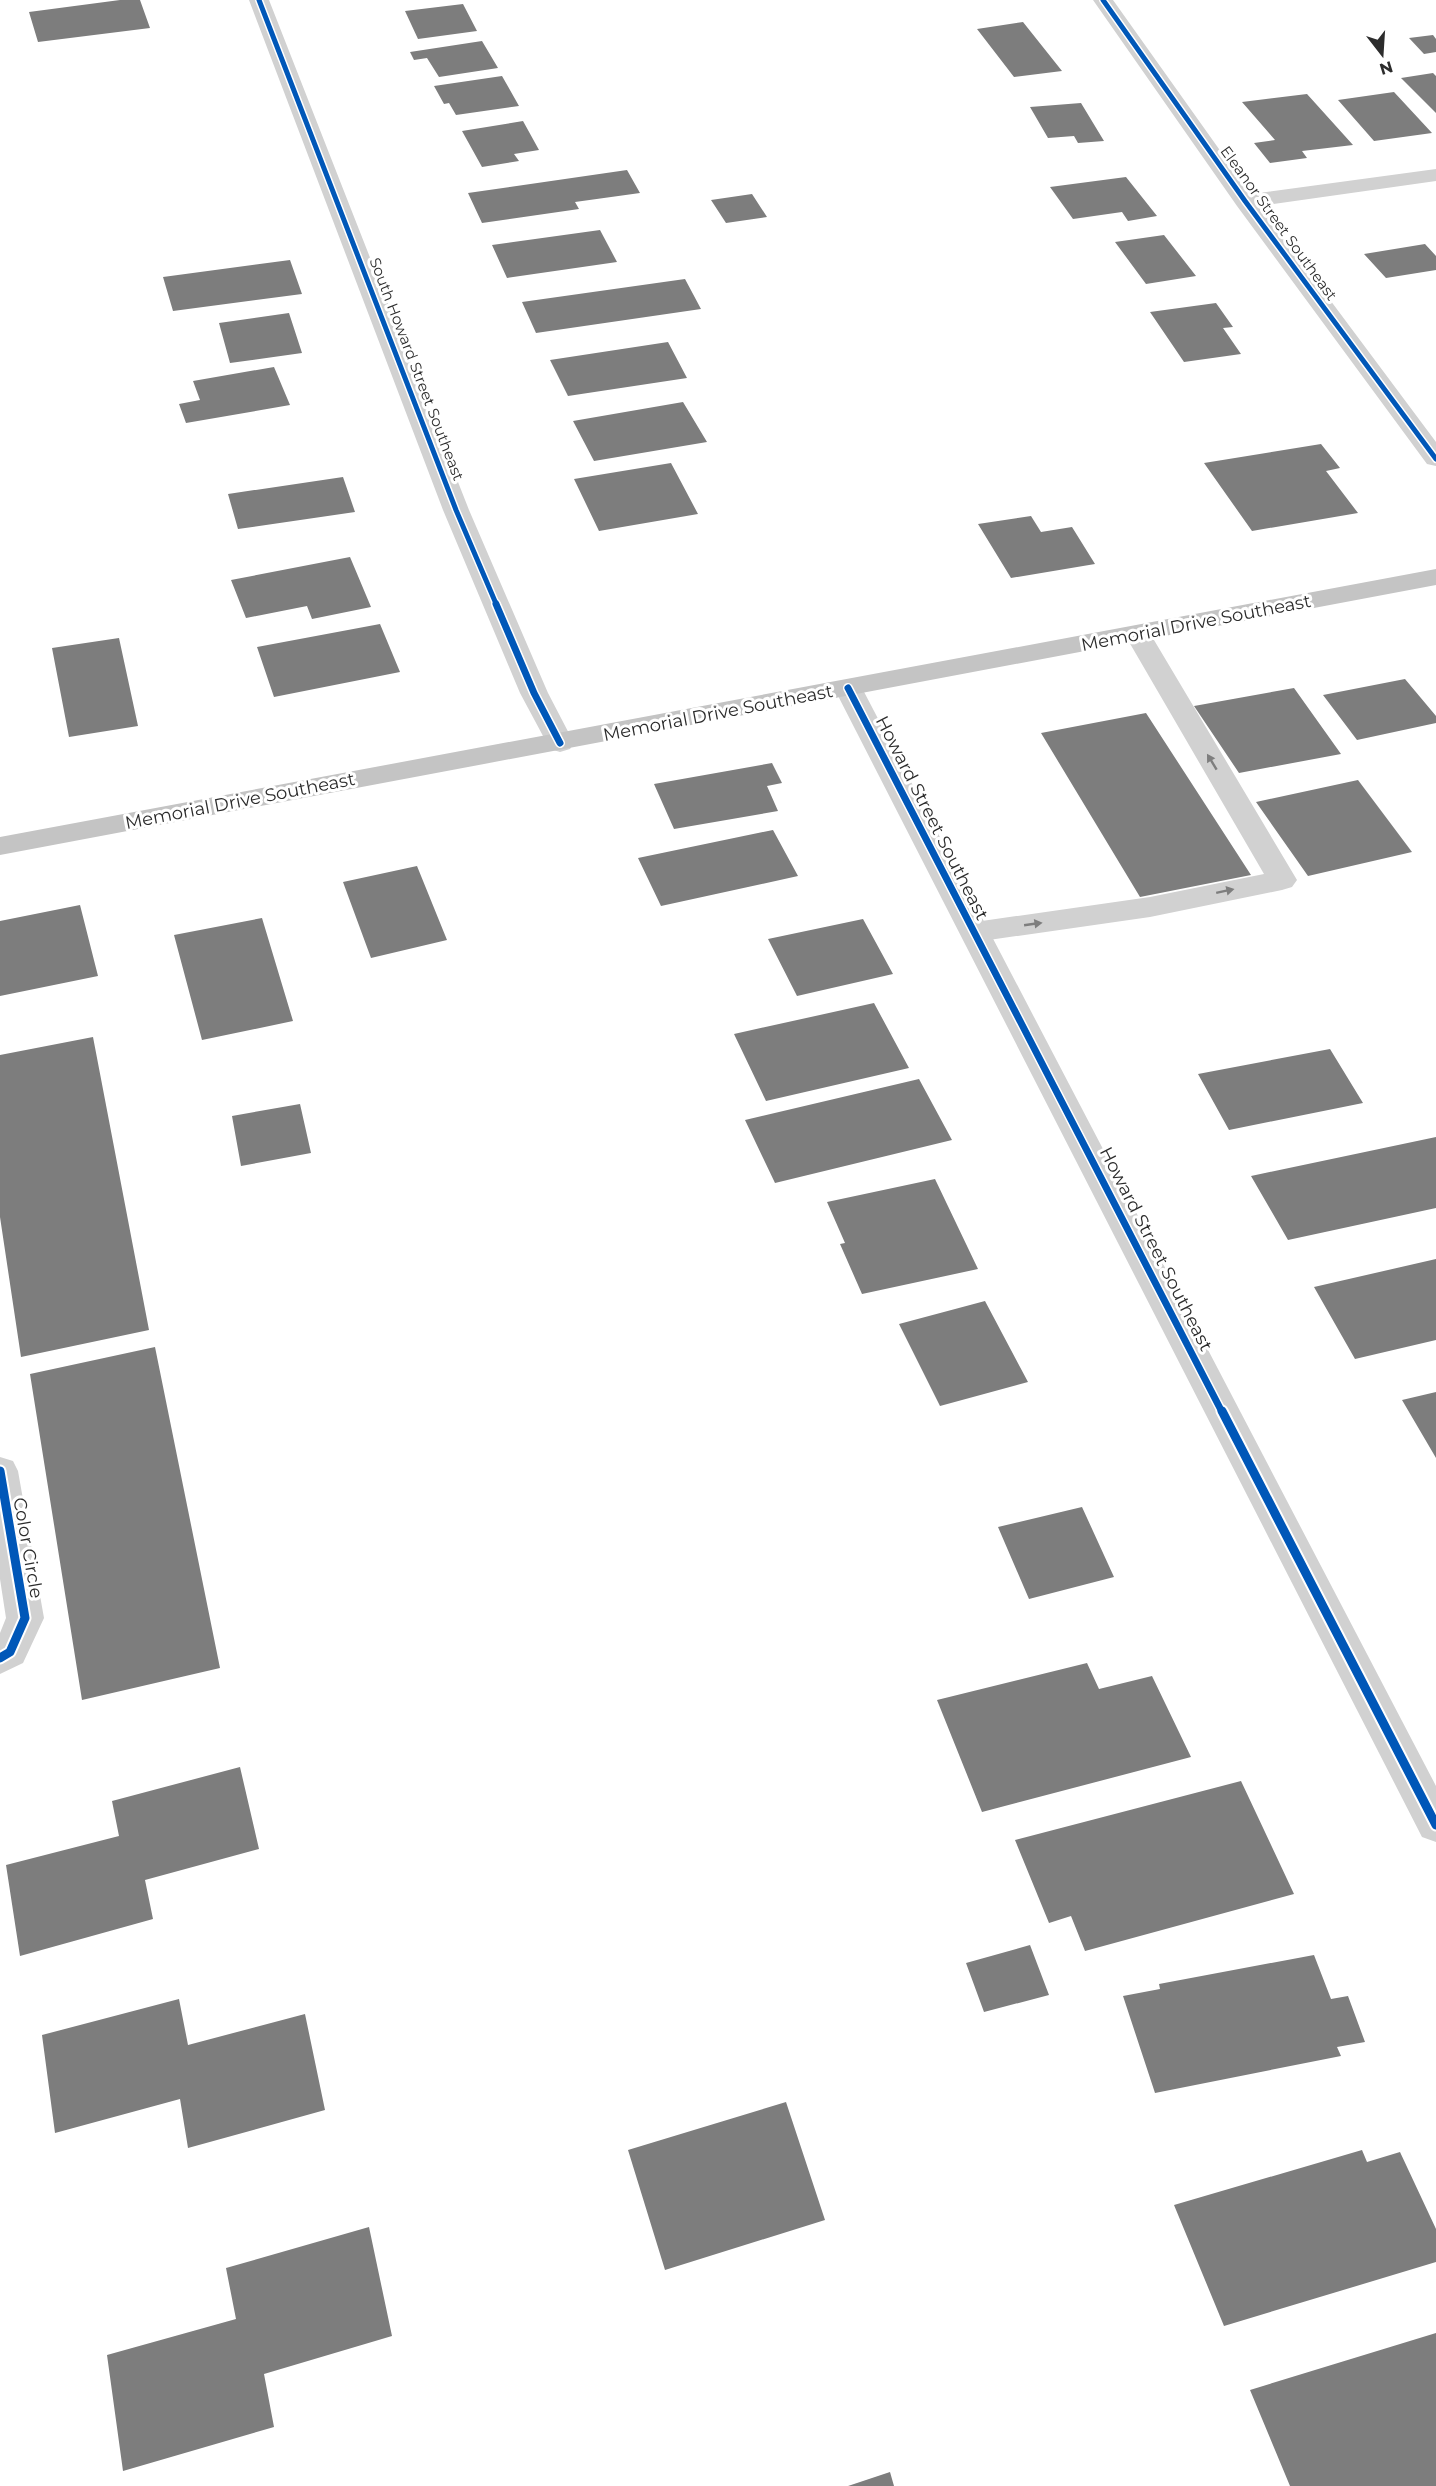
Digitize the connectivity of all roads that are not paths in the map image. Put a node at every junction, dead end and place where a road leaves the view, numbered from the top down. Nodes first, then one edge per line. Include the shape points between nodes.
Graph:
1 (259, 0) edge
2 (1103, 0) edge
3 (1436, 175) edge
4 (1245, 201) junction
5 (1436, 459) edge
6 (1436, 577) edge
7 (1138, 635) junction
8 (848, 688) junction
9 (560, 743) junction
10 (0, 846) edge
11 (975, 932) junction
12 (0, 1471) edge
13 (0, 1658) edge
14 (1436, 1825) edge

1 - 9 street, South Howard Street Southeast via 456,510 534,693
2 - 4 street, Eleanor Street Southeast
3 - 4 street
4 - 5 street, Eleanor Street Southeast
6 - 7 main road, Memorial Drive Southeast
7 - 8 main road, Memorial Drive Southeast
11 -> 7 street via 1150,907 1282,880
8 - 9 main road, Memorial Drive Southeast
8 - 11 street, Howard Street Southeast
9 - 10 main road, Memorial Drive Southeast
11 - 14 street, Howard Street Southeast
12 - 13 street, Color Circle via 25,1618 10,1652

